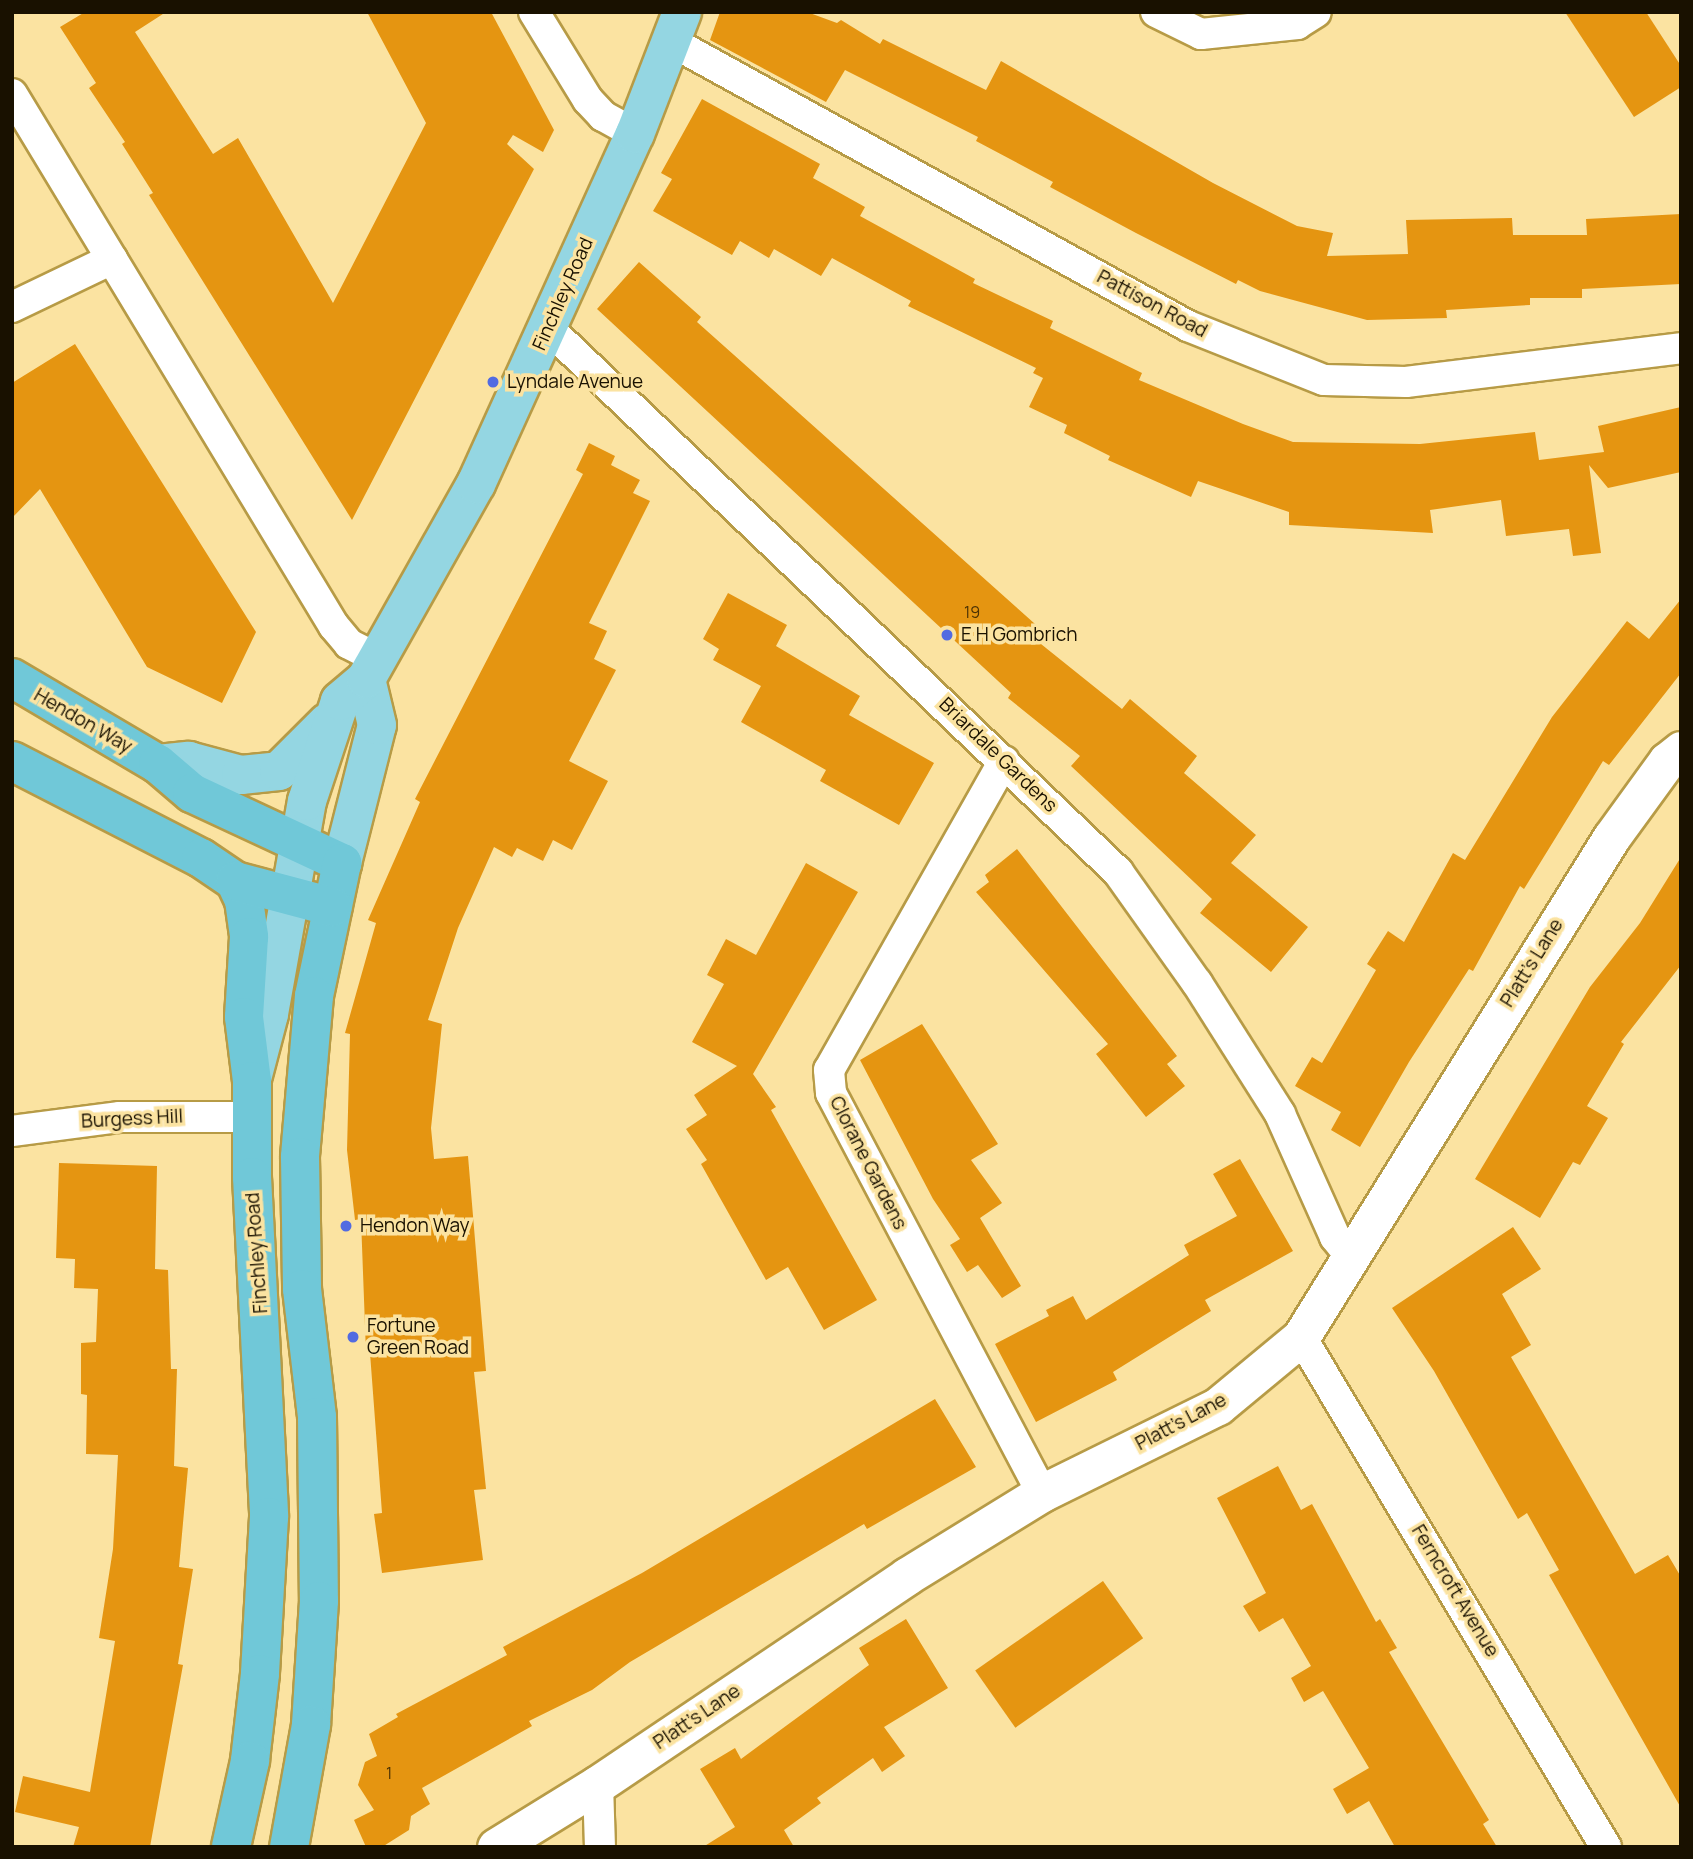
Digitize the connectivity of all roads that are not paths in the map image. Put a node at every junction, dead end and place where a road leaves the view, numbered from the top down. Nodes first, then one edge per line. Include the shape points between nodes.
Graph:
1 (534, 12) edge
2 (1156, 12) edge
3 (1316, 12) edge
4 (677, 27) edge
5 (12, 94) edge
6 (635, 134) junction
7 (112, 259) junction
8 (12, 307) edge
9 (548, 328) junction
10 (1681, 348) edge
11 (12, 678) edge
12 (362, 680) junction
13 (1681, 750) edge
14 (12, 761) edge
15 (1004, 761) junction
16 (158, 764) junction
17 (298, 846) junction
18 (342, 863) junction
19 (235, 881) junction
20 (289, 896) junction
21 (333, 907) junction
22 (252, 1099) junction
23 (12, 1131) edge
24 (1352, 1258) junction
25 (1301, 1337) junction
26 (1042, 1493) junction
27 (598, 1784) junction
28 (231, 1847) edge
29 (289, 1847) edge
30 (496, 1847) edge
31 (600, 1847) edge
32 (1606, 1847) edge

1 - 6 street via 588,100 603,116
2 - 3 street via 1201,34 1297,24
4 - 6 main road, Finchley Road
4 - 10 street, Pattison Road via 1188,326 1324,380 1406,382
5 - 7 street
6 - 9 main road, Finchley Road
7 - 8 street
7 - 12 street via 349,644
9 - 12 main road, Finchley Road via 476,484
9 - 15 street, Briardale Gardens
11 - 16 highway, Hendon Way
12 - 16 main road via 298,757 279,771 241,775 189,761
12 - 17 main road, Finchley Road via 307,801
12 - 18 main road via 377,725
13 - 24 street, Platt's Lane via 1611,838
14 - 19 highway via 201,858
15 - 24 street, Briardale Gardens via 1118,872 1197,984 1280,1114 1335,1237
15 - 26 street, Clorane Gardens via 829,1070 831,1093
16 - 17 highway, Hendon Way via 192,793
17 - 18 highway, Hendon Way
17 - 20 main road, Finchley Road
18 - 21 highway
19 - 20 highway
19 - 22 highway via 244,900 249,937 244,1017
20 - 21 highway
20 - 22 main road, Finchley Road
21 - 29 highway via 314,996 300,1157 302,1289 317,1417 319,1601 311,1725
22 - 23 street, Burgess Hill
22 - 28 highway, Finchley Road via 268,1530 253,1736
24 - 25 street, Platt's Lane
25 - 26 street, Platt's Lane via 1218,1406
25 - 32 street, Ferncroft Avenue
26 - 27 street, Platt's Lane via 907,1576
27 - 30 street, Platt's Lane
27 - 31 street

